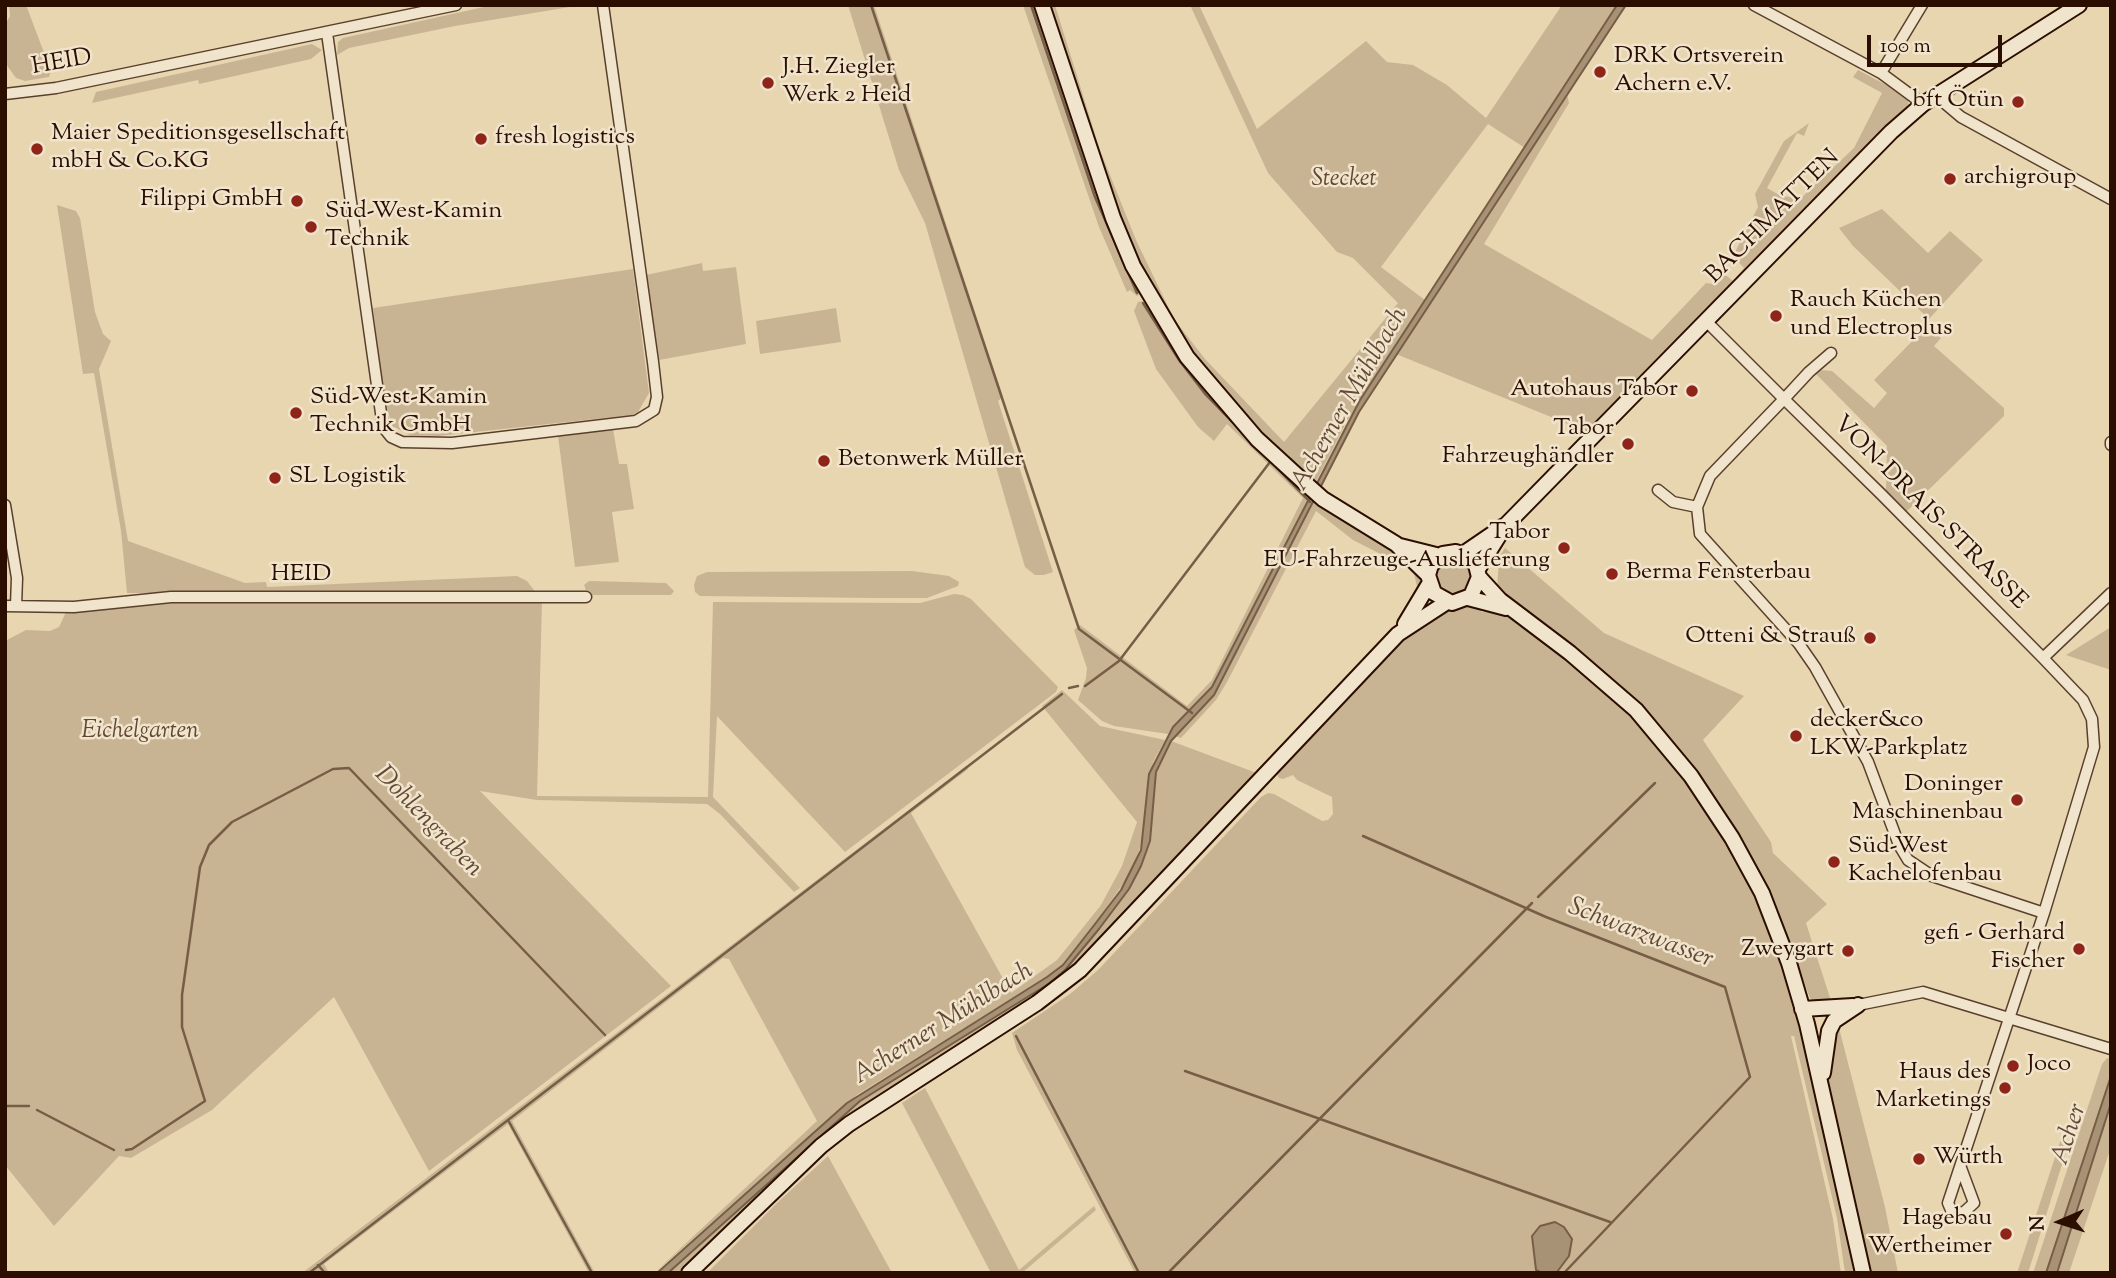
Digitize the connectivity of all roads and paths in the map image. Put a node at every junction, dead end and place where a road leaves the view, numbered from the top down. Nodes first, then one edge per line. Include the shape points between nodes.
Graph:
1 (456, 5) edge
2 (603, 5) edge
3 (1042, 5) edge
4 (1754, 5) edge
5 (1922, 5) edge
6 (2078, 5) edge
7 (327, 33) junction
8 (1881, 73) junction
9 (5, 94) edge
10 (1929, 100) junction
11 (2111, 199) edge
12 (1705, 320) junction
13 (1831, 353) dead end
14 (1784, 399) junction
15 (1658, 490) dead end
16 (5, 505) edge
17 (1697, 507) junction
18 (1505, 526) junction
19 (1396, 544) junction
20 (1463, 554) junction
21 (1440, 556) junction
22 (1478, 573) junction
23 (1429, 580) junction
24 (2111, 593) edge
25 (586, 597) dead end
26 (1468, 598) junction
27 (1447, 602) junction
28 (10, 606) edge
29 (1511, 610) junction
30 (1398, 634) junction
31 (2043, 658) junction
32 (2044, 913) junction
33 (1858, 1005) junction
34 (1805, 1016) junction
35 (2007, 1018) junction
36 (1834, 1021) junction
37 (2108, 1049) edge
38 (1822, 1091) junction
39 (1961, 1168) dead end
40 (689, 1273) edge
41 (1863, 1273) edge

1 - 7 street, HEID
2 - 7 street via 653,362 654,410 636,421 452,443 402,442 383,427
3 - 19 street via 1104,195 1133,266 1167,328 1203,378 1257,439 1323,499
4 - 8 street
5 - 8 street
6 - 10 street, BACHMATTEN
7 - 9 street, HEID via 56,88
8 - 10 street
10 - 11 street
10 - 12 street, BACHMATTEN via 1891,132
12 - 14 street, VON-DRAIS-STRASSE
12 - 18 street, BACHMATTEN
13 - 14 street
14 - 17 street via 1710,476
14 - 31 street, VON-DRAIS-STRASSE
15 - 17 street via 1673,502
16 - 28 street, HEID via 17,578
17 - 32 street via 1706,542 1799,644 1843,712 1908,860 1932,876
18 - 20 street
18 - 22 street
19 - 21 street
19 - 23 street
20 - 21 street
20 - 22 street
21 - 23 street via 1432,565
22 - 26 street via 1475,590
22 - 29 street
23 - 27 street via 1437,596
23 - 30 street
24 - 31 street
25 - 28 street, HEID via 171,597 74,607
26 - 27 street
26 - 29 street
27 - 30 street
29 - 34 street via 1636,710 1691,776 1762,894
30 - 40 street via 1080,970 1037,1003 849,1124
31 - 32 street, VON-DRAIS-STRASSE via 2083,700 2095,733 2093,753
32 - 35 street, VON-DRAIS-STRASSE
33 - 34 street
33 - 35 street via 1923,992
33 - 36 street
34 - 36 street
34 - 38 street
35 - 37 street
35 - 39 street, VON-DRAIS-STRASSE
36 - 38 street via 1826,1038
38 - 41 street

